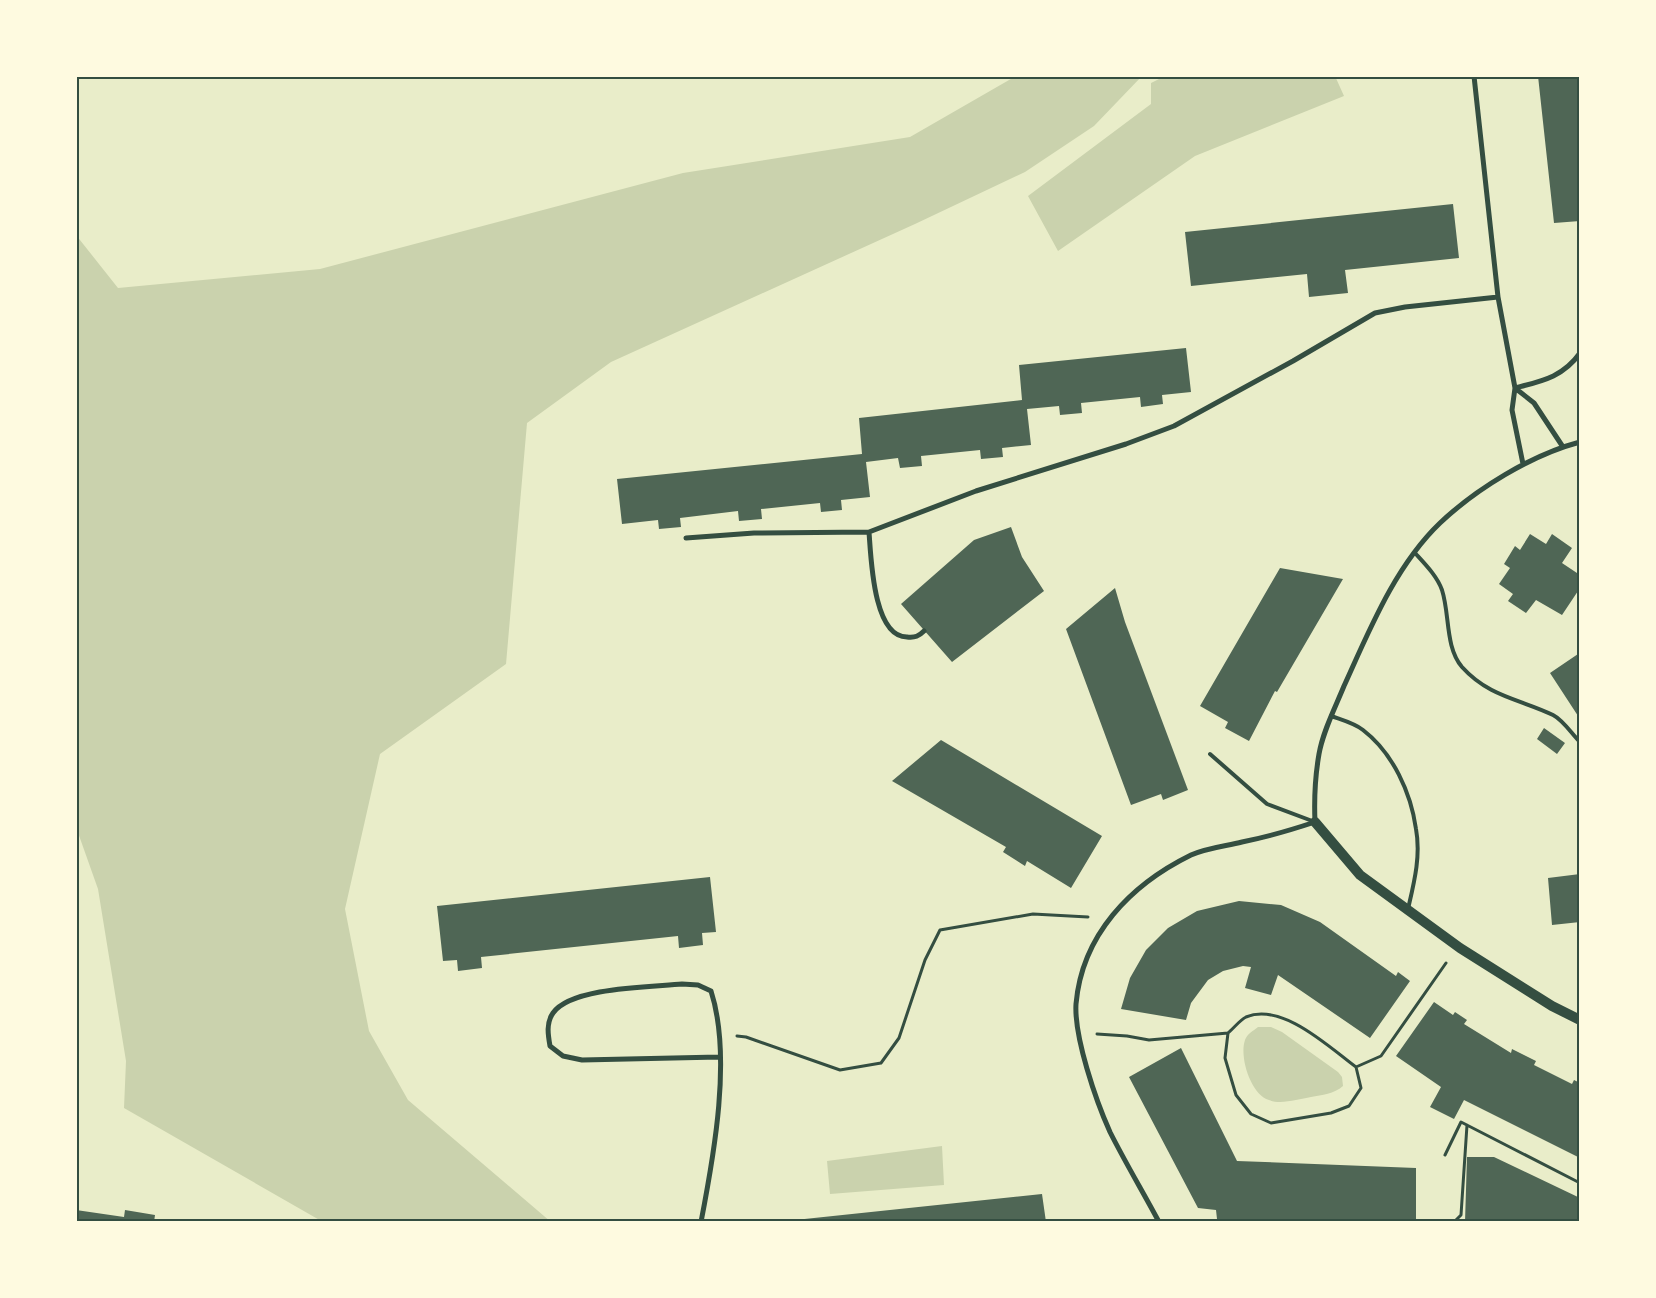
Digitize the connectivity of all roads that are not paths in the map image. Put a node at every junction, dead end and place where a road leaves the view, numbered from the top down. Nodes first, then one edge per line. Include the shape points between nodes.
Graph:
1 (1474, 76) edge
2 (1498, 297) junction
3 (1580, 353) edge
4 (1515, 388) junction
5 (1580, 442) edge
6 (1563, 447) junction
7 (1523, 464) junction
8 (868, 532) junction
9 (686, 538) dead end
10 (1415, 553) junction
11 (924, 631) dead end
12 (1331, 716) junction
13 (1580, 742) edge
14 (1210, 754) dead end
15 (1315, 822) junction
16 (1408, 909) junction
17 (1580, 1020) edge
18 (719, 1057) junction
19 (701, 1222) edge
20 (1159, 1222) edge

1 - 2 street
2 - 4 street
2 - 8 street via 1375,313 1174,426 976,491
3 - 4 street via 1571,366 1546,380
4 - 6 street via 1534,403
4 - 7 street via 1512,410
5 - 6 street
6 - 7 street
7 - 10 street via 1465,502 1439,524
8 - 9 street via 754,532
8 - 11 street via 880,611 888,629 901,637 913,638
10 - 12 street via 1381,609
10 - 13 lane via 1429,568 1441,589 1454,656 1463,668 1483,685 1508,699 1554,716
12 - 15 street via 1319,752 1314,791
12 - 16 lane via 1362,728 1379,745 1405,786 1417,838 1416,874
14 - 15 lane via 1267,804
15 - 16 main road via 1360,875
15 - 20 street via 1281,834 1192,854 1138,887 1108,918 1090,950 1081,974 1076,1005 1078,1037 1110,1131
16 - 17 main road via 1460,948
18 - 18 street via 716,1008 711,991 698,985 583,994 564,1001 553,1013 548,1029 550,1046 563,1056 582,1060
18 - 19 street via 719,1095 711,1172

